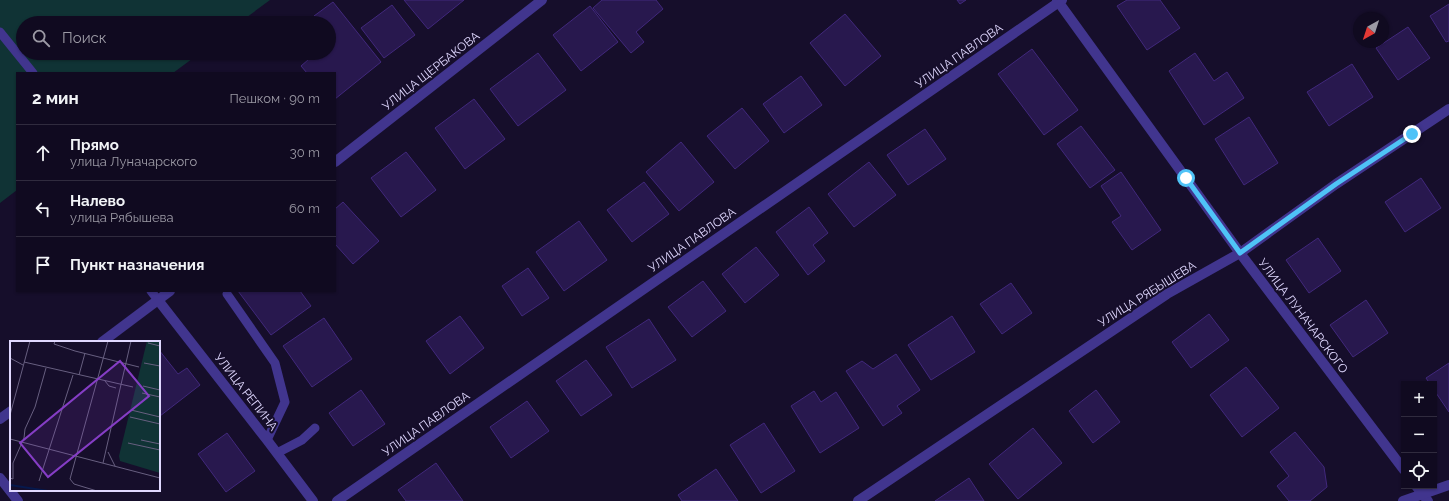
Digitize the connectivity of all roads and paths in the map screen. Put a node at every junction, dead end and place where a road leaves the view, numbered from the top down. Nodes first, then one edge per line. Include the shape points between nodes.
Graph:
1 (542, 0) edge
2 (1059, 1) edge
3 (0, 32) edge
4 (16, 52) edge
5 (23, 60) edge
6 (32, 72) edge
7 (1449, 110) edge
8 (336, 161) edge
9 (1240, 253) junction
10 (152, 292) edge
11 (169, 292) edge
12 (227, 294) dead end
13 (158, 300) junction
14 (103, 341) edge
15 (10, 412) edge
16 (0, 419) edge
17 (315, 428) dead end
18 (267, 440) junction
19 (277, 453) junction
20 (1401, 466) edge
21 (0, 478) edge
22 (1449, 485) edge
23 (1418, 489) edge
24 (10, 491) edge
25 (10, 491) edge
26 (1425, 498) edge
27 (18, 501) edge
28 (313, 501) edge
29 (337, 501) edge
30 (858, 501) edge
31 (1403, 501) edge

1 - 8 street, УЛИЦА ЩЕРБАКОВА
2 - 9 street, УЛИЦА ЛУНАЧАРСКОГО
2 - 29 street, УЛИЦА ПАВЛОВА
3 - 4 lane
5 - 6 lane
7 - 9 street, УЛИЦА РЯБЫШЕВА via 1336,184
9 - 20 street, УЛИЦА ЛУНАЧАРСКОГО
9 - 30 street, УЛИЦА РЯБЫШЕВА via 1167,294
10 - 13 lane
11 - 13 street
12 - 18 lane via 275,363 285,402
13 - 14 street
13 - 18 street, УЛИЦА РЕПИНА
15 - 16 street
17 - 19 lane via 302,440
18 - 19 street, УЛИЦА РЕПИНА
19 - 28 street, УЛИЦА РЕПИНА
21 - 25 street
22 - 26 street
23 - 26 street
24 - 27 street
26 - 31 street

